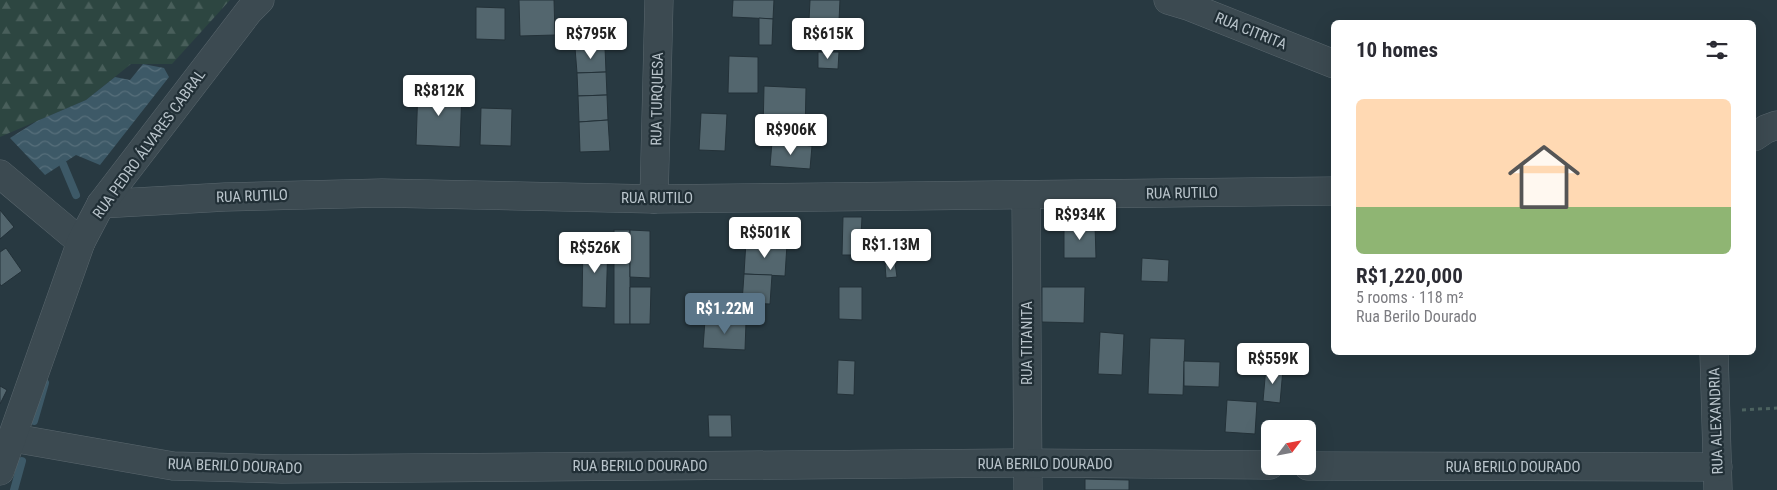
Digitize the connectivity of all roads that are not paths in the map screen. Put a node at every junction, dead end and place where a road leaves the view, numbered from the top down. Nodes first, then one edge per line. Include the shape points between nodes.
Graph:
1 (260, 0) edge
2 (659, 0) edge
3 (1182, 2) edge
4 (1331, 63) edge
5 (1777, 125) edge
6 (1756, 136) edge
7 (0, 174) edge
8 (1331, 191) edge
9 (1026, 195) junction
10 (654, 199) junction
11 (101, 204) junction
12 (80, 242) junction
13 (1714, 355) edge
14 (13, 438) junction
15 (1028, 463) junction
16 (1261, 466) edge
17 (1316, 466) edge
18 (0, 471) edge
19 (1718, 478) edge
20 (1028, 490) edge

1 - 11 street, RUA PEDRO ÁLVARES CABRAL
2 - 10 street, RUA TURQUESA
3 - 4 street, RUA CITRITA
5 - 6 street
7 - 12 street
8 - 9 street, RUA RUTILO
9 - 10 street, RUA RUTILO
9 - 15 street, RUA TITANITA
10 - 11 street, RUA RUTILO via 382,193
11 - 12 street, RUA PEDRO ÁLVARES CABRAL
12 - 14 street, RUA PEDRO ÁLVARES CABRAL
13 - 19 street, RUA ALEXANDRIA
14 - 15 street, RUA BERILO DOURADO via 193,467
14 - 18 street, RUA PEDRO ÁLVARES CABRAL
15 - 16 street, RUA BERILO DOURADO
15 - 20 street, RUA TITANITA
17 - 19 street, RUA BERILO DOURADO

